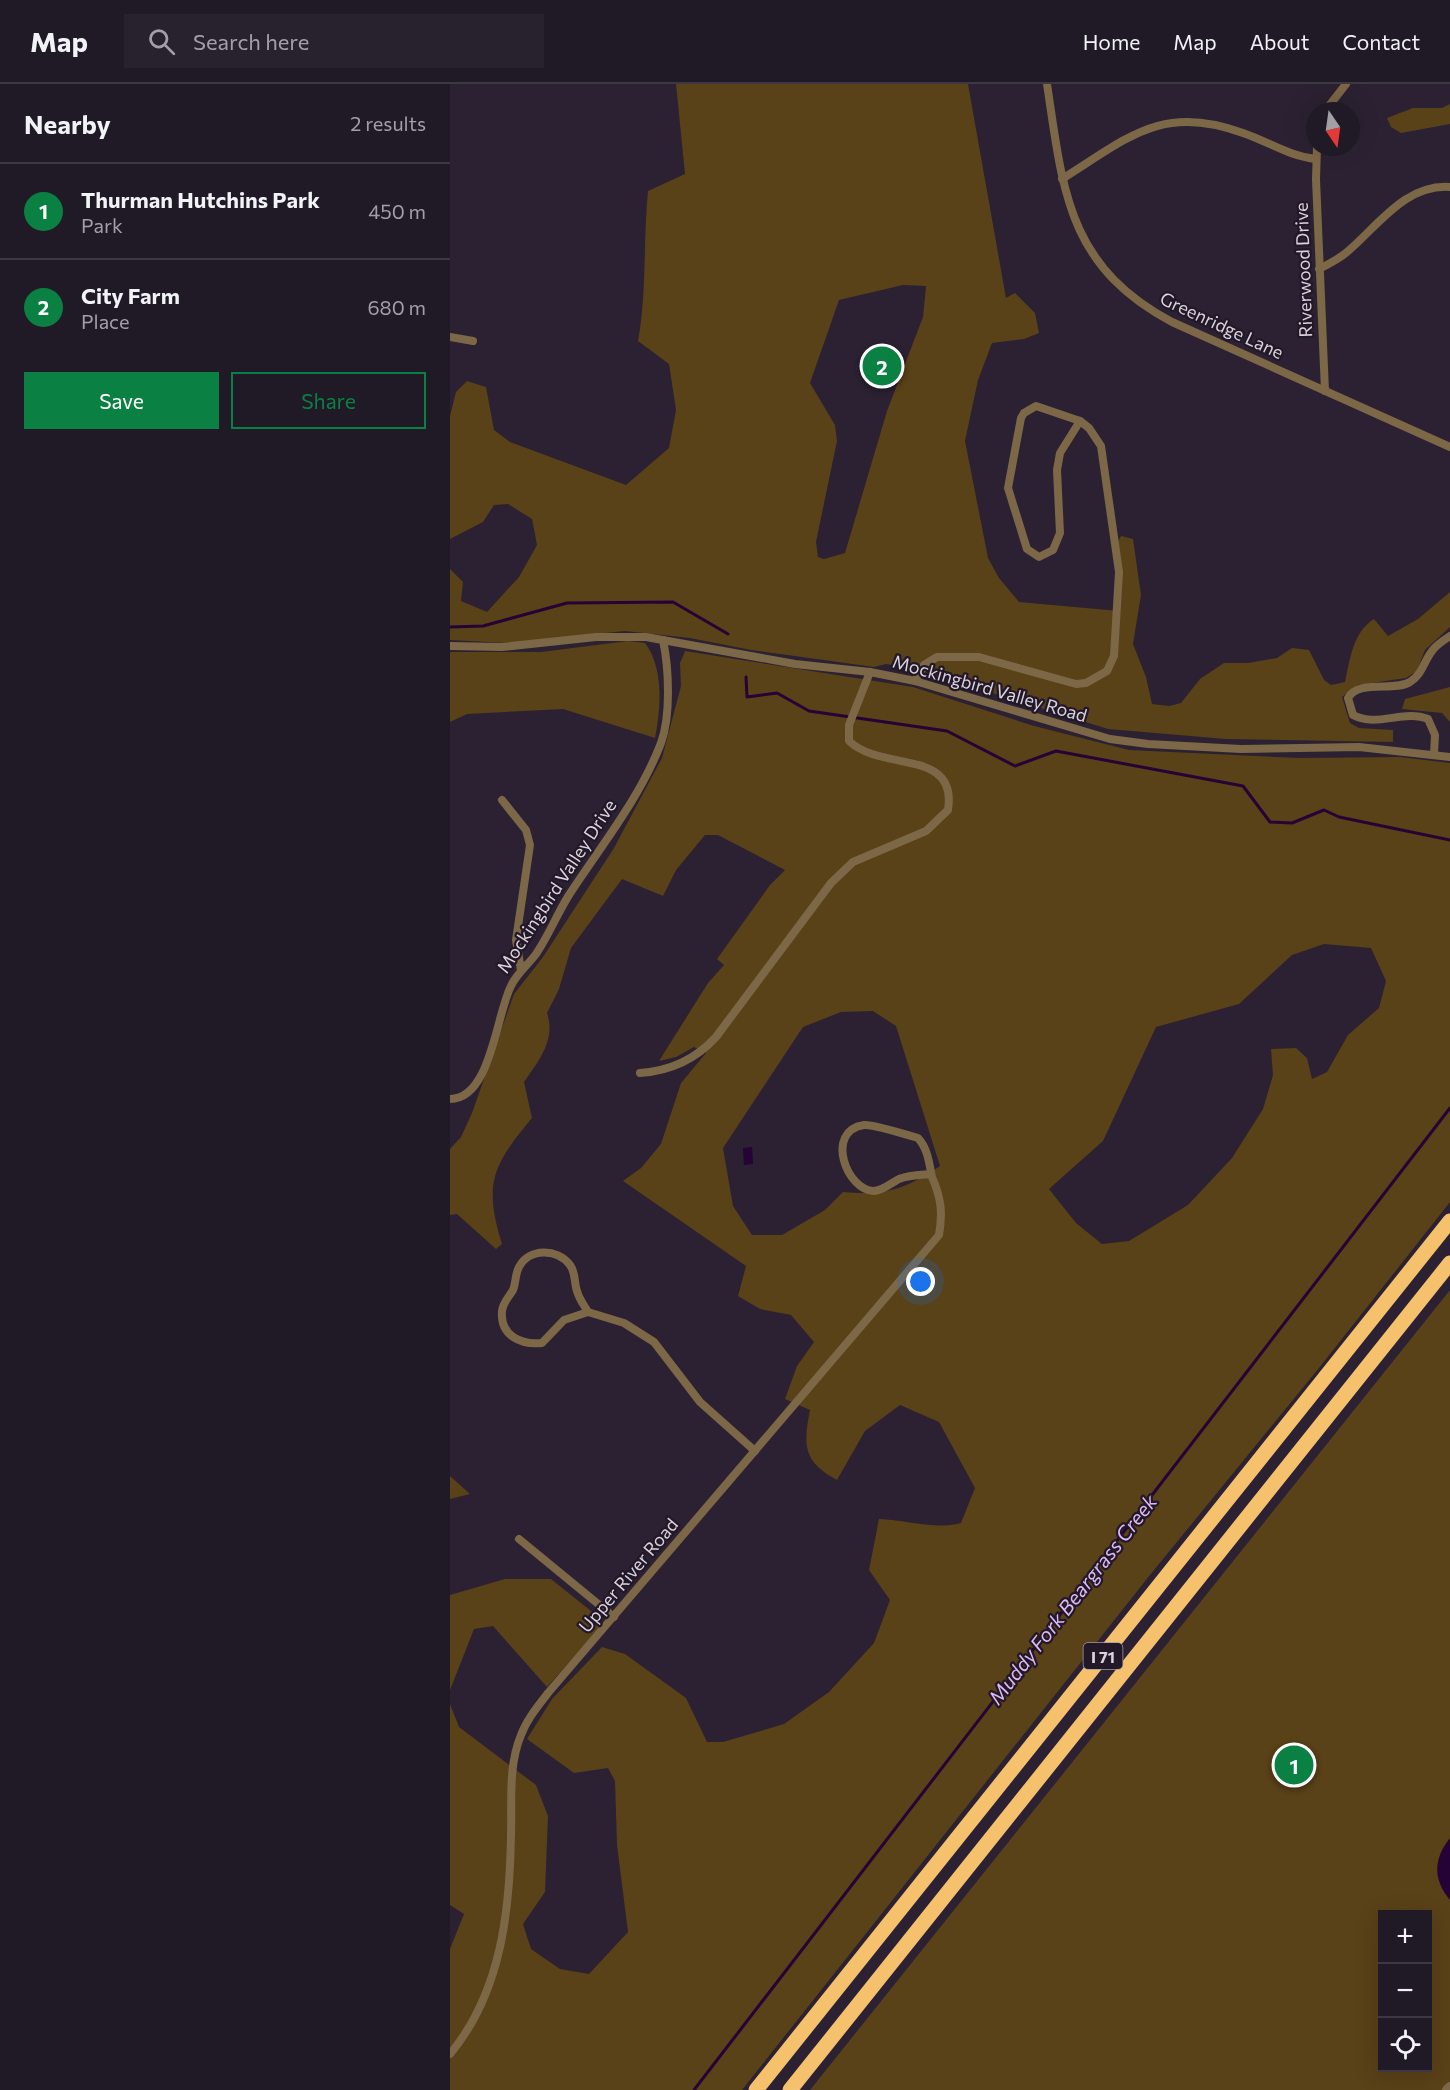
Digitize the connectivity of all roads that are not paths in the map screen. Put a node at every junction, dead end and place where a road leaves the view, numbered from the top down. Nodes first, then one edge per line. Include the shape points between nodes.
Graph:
1 (1047, 84) edge
2 (1346, 84) edge
3 (1332, 102) edge
4 (1316, 156) edge
5 (1316, 159) junction
6 (1062, 179) junction
7 (1450, 187) edge
8 (1319, 269) junction
9 (450, 337) edge
10 (473, 341) dead end
11 (1325, 391) junction
12 (1080, 421) junction
13 (1450, 447) edge
14 (1450, 636) edge
15 (663, 640) junction
16 (450, 646) edge
17 (870, 672) junction
18 (915, 681) junction
19 (1434, 755) junction
20 (1450, 757) edge
21 (502, 800) dead end
22 (521, 970) junction
23 (639, 1073) dead end
24 (450, 1099) edge
25 (931, 1174) junction
26 (1450, 1221) edge
27 (1450, 1263) edge
28 (588, 1312) junction
29 (755, 1451) junction
30 (519, 1539) dead end
31 (614, 1617) junction
32 (450, 2054) edge
33 (756, 2090) edge
34 (789, 2090) edge

1 - 6 street, Greenridge Lane
2 - 3 street
4 - 5 street, Riverwood Drive
5 - 6 street via 1296,157 1219,125 1185,120 1137,132
5 - 8 street, Riverwood Drive
6 - 11 street, Greenridge Lane via 1071,215 1090,250 1125,292 1172,322
7 - 8 street via 1410,195 1346,254
8 - 11 street, Riverwood Drive
9 - 10 street
11 - 13 street, Greenridge Lane
12 - 12 street via 1043,406 1030,408 1021,418 1008,488 1027,549 1033,555 1049,554 1060,533 1060,453
12 - 18 street via 1101,447 1119,573 1111,664 1094,681 1076,684 979,657 938,657 924,665
14 - 19 street via 1432,650 1422,671 1409,682 1359,690 1348,698 1353,715 1365,722 1419,716 1428,719 1435,735
15 - 16 street, Mockingbird Valley Road via 622,636 522,646
15 - 17 street, Mockingbird Valley Road via 795,664
15 - 22 street, Mockingbird Valley Drive via 668,710 665,731 653,761 535,954
17 - 18 street, Mockingbird Valley Road
17 - 23 street via 851,719 849,741 863,753 941,775 949,788 948,810 926,831 853,862 831,883 700,1053 674,1065
18 - 19 street, Mockingbird Valley Road via 1110,739 1241,749 1359,747
19 - 20 street, Mockingbird Valley Road
21 - 22 street via 526,830 530,845 516,940
22 - 24 street, Mockingbird Valley Drive via 504,1003 482,1076 466,1095
25 - 25 street, Upper River Road via 918,1138 866,1124 854,1128 842,1144 845,1164 865,1189 882,1189 900,1179
25 - 29 street, Upper River Road via 943,1214 939,1235
26 - 33 highway, I 71
27 - 34 highway, I 71
28 - 28 street via 571,1266 556,1254 540,1252 519,1266 513,1290 502,1310 503,1323 512,1337 526,1344 542,1343 564,1320
28 - 29 street via 624,1323 654,1342 700,1402
29 - 31 street, Upper River Road
30 - 31 street
31 - 32 street, Upper River Road via 548,1693 521,1735 513,1765 509,1881 498,1957 478,2009

